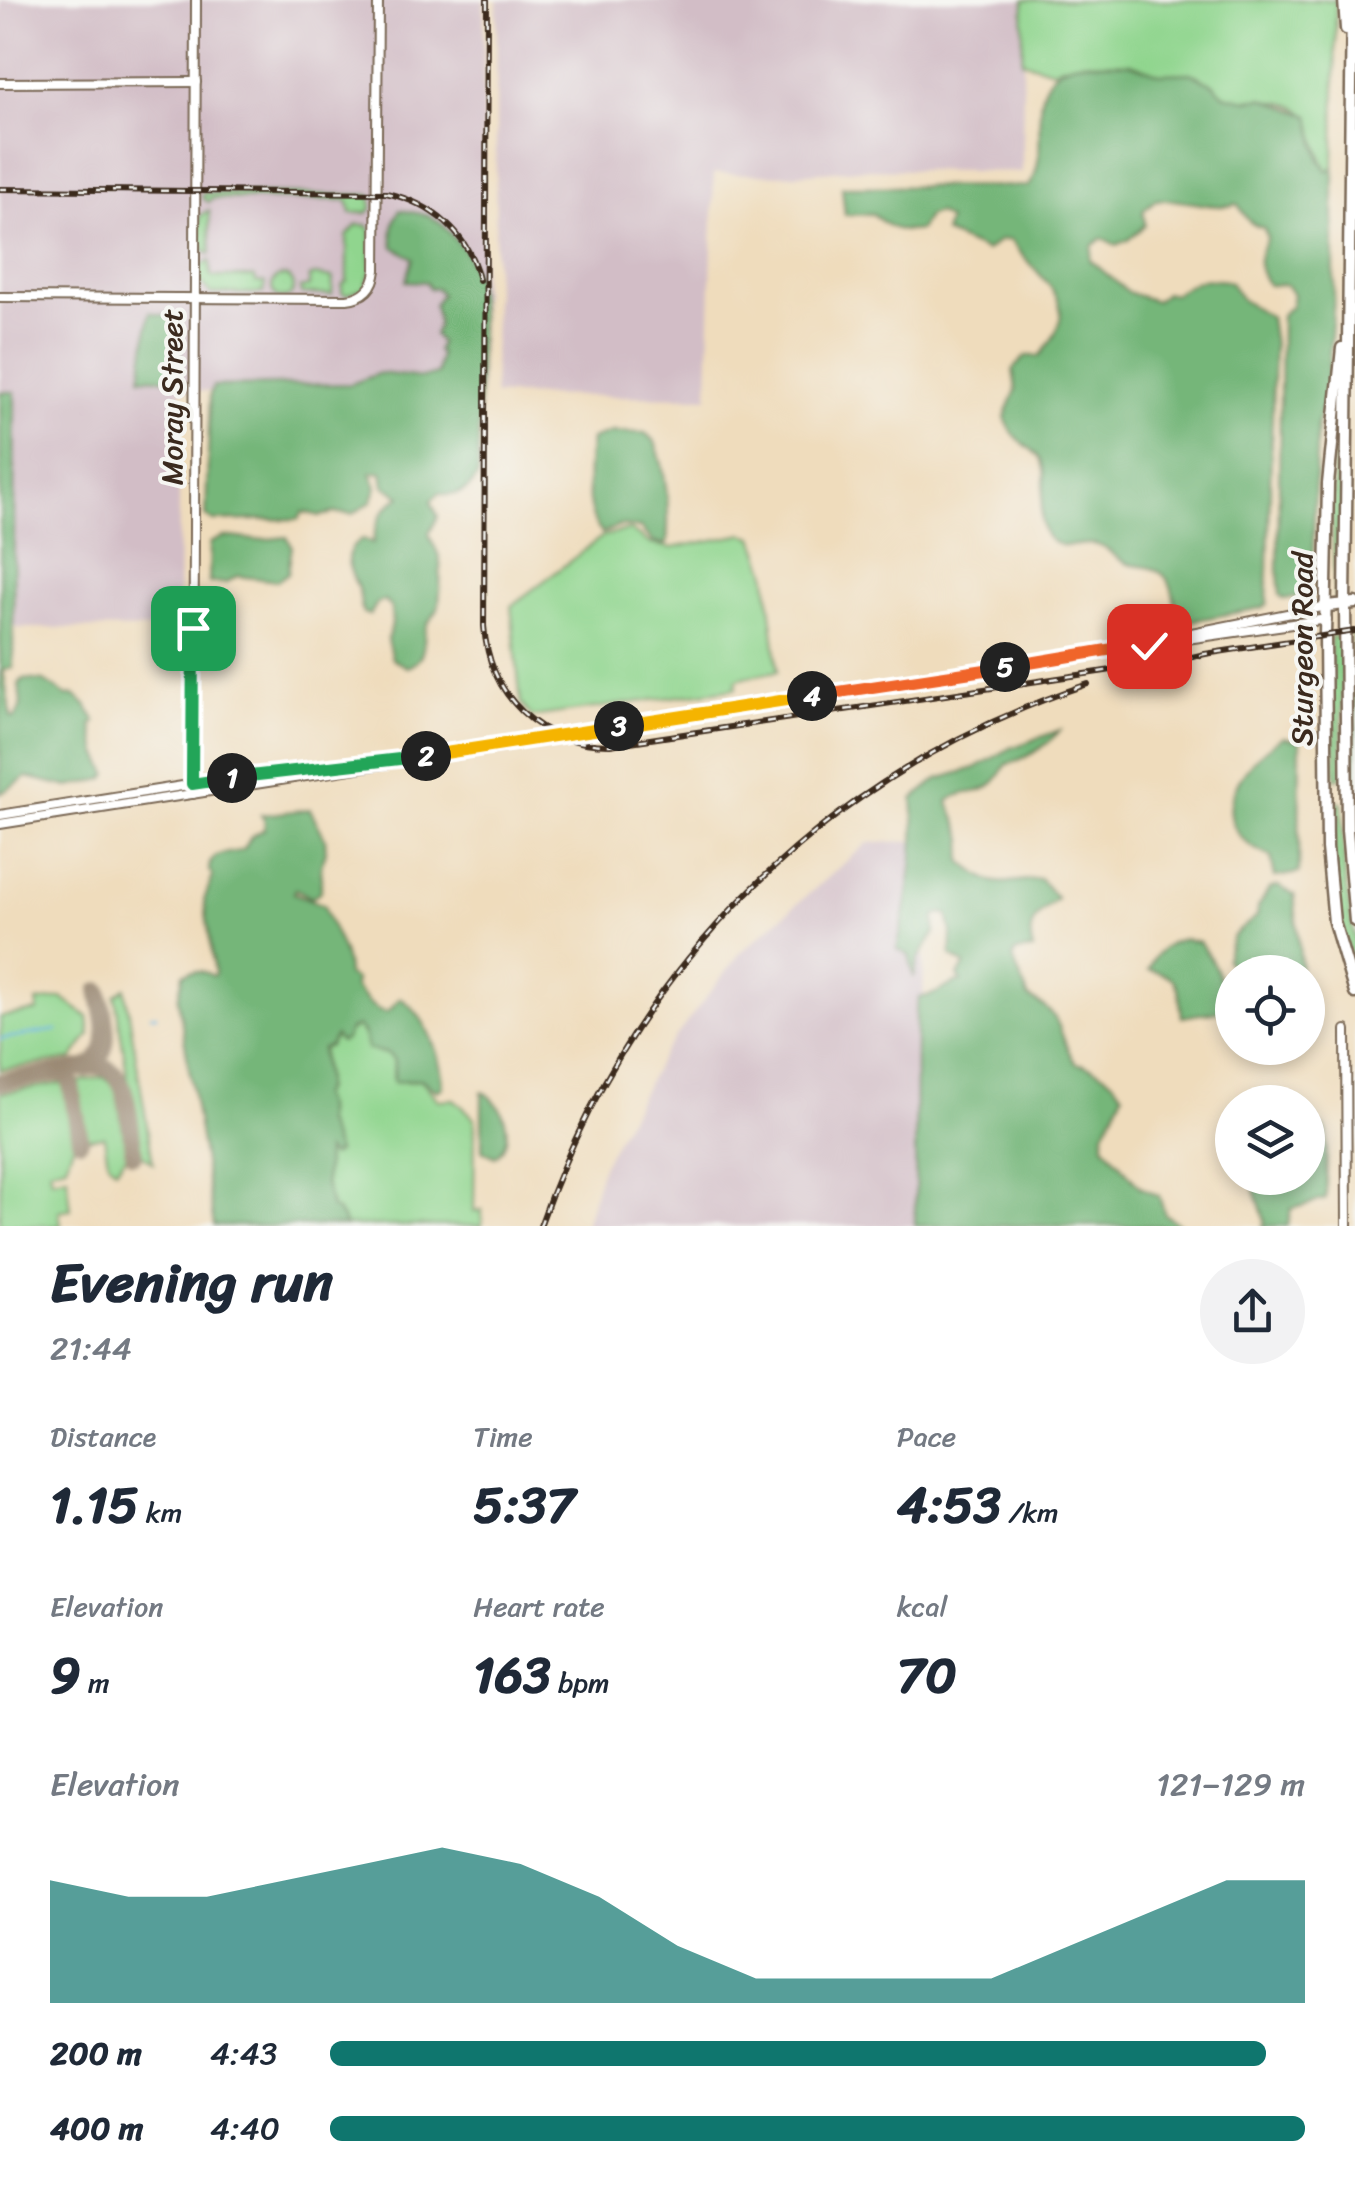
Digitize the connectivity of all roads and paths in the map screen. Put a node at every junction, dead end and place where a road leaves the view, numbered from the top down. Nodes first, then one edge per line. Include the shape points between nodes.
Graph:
1 (196, 0) edge
2 (378, 0) edge
3 (1348, 0) edge
4 (196, 82) junction
5 (0, 83) edge
6 (0, 297) edge
7 (195, 298) junction
8 (1347, 303) junction
9 (1328, 606) junction
10 (1350, 609) edge
11 (1326, 619) junction
12 (1131, 646) junction
13 (193, 789) junction
14 (0, 814) edge
15 (0, 824) edge
16 (1355, 921) edge
17 (1355, 992) edge
18 (1346, 1030) dead end
19 (1347, 1226) edge

1 - 4 street, Moray Street
2 - 7 street via 374,283 362,296 347,299
3 - 8 main road, Sturgeon Road
4 - 5 street
4 - 7 street, Moray Street
6 - 7 street
7 - 13 street, Moray Street
8 - 9 main road, Sturgeon Road via 1328,484
8 - 10 main road, Sturgeon Road
9 - 10 main road
9 - 11 main road, Sturgeon Road
9 - 12 street
10 - 11 main road
10 - 16 main road, Sturgeon Road via 1347,830
11 - 12 street
11 - 17 main road, Sturgeon Road via 1330,884
12 - 13 street
13 - 14 street
13 - 15 street
18 - 19 street

